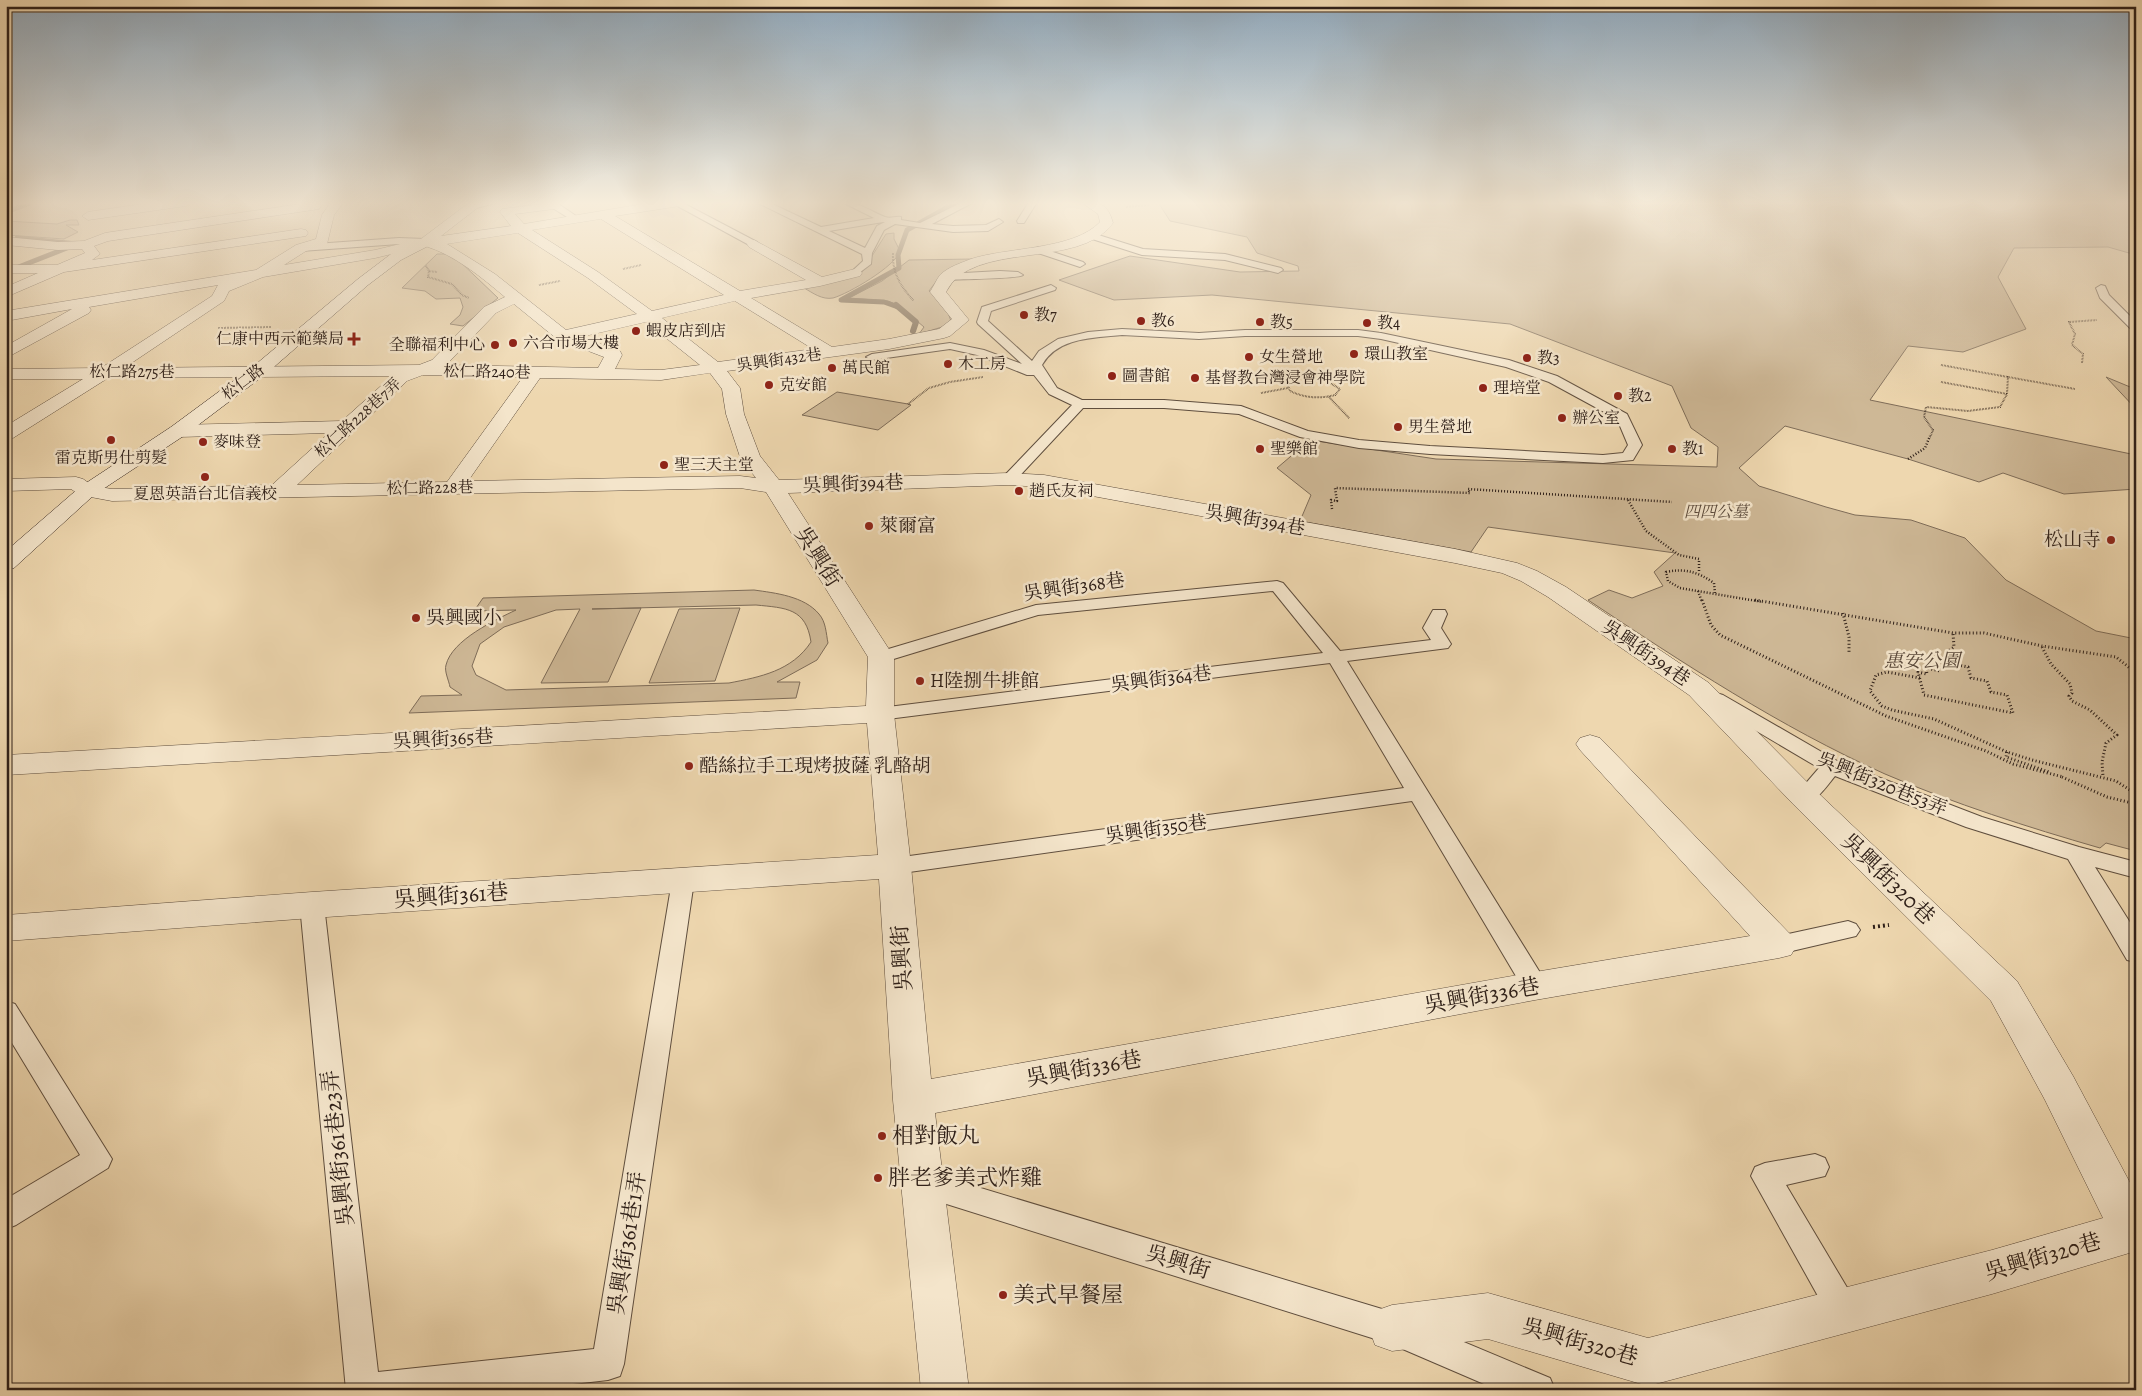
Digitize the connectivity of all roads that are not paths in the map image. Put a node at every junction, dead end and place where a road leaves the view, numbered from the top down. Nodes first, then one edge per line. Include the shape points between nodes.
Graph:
1 (61, 267) edge
2 (70, 267) edge
3 (271, 267) edge
4 (293, 267) edge
5 (383, 267) edge
6 (475, 267) edge
7 (581, 267) edge
8 (689, 267) edge
9 (794, 267) edge
10 (862, 267) edge
11 (963, 267) edge
12 (1266, 267) edge
13 (6, 269) edge
14 (57, 269) junction
15 (1278, 270) dead end
16 (263, 272) junction
17 (855, 273) joint
18 (1018, 275) dead end
19 (946, 277) junction
20 (820, 282) junction
21 (25, 283) junction
22 (6, 284) edge
23 (1052, 288) dead end
24 (2101, 288) dead end
25 (6, 293) edge
26 (510, 295) junction
27 (738, 296) junction
28 (100, 300) junction
29 (6, 316) edge
30 (649, 316) junction
31 (2136, 328) edge
32 (563, 336) junction
33 (829, 352) junction
34 (6, 353) edge
35 (872, 357) dead end
36 (716, 369) junction
37 (422, 370) junction
38 (106, 372) junction
39 (257, 372) junction
40 (535, 373) junction
41 (604, 373) junction
42 (6, 374) edge
43 (1043, 377) junction
44 (1080, 404) junction
45 (347, 427) junction
46 (178, 431) junction
47 (6, 434) edge
48 (1009, 479) junction
49 (8, 487) edge
50 (773, 487) junction
51 (453, 488) junction
52 (86, 491) junction
53 (276, 493) junction
54 (6, 563) edge
55 (1439, 614) dead end
56 (881, 657) junction
57 (1336, 658) junction
58 (1700, 690) junction
59 (880, 714) junction
60 (1590, 744) dead end
61 (6, 765) edge
62 (1832, 767) junction
63 (1416, 793) junction
64 (1804, 797) junction
65 (2076, 854) junction
66 (895, 866) junction
67 (2136, 870) edge
68 (683, 881) junction
69 (312, 905) junction
70 (6, 928) edge
71 (1848, 930) dead end
72 (1780, 945) junction
73 (2136, 953) edge
74 (1535, 986) junction
75 (6, 1011) edge
76 (914, 1100) junction
77 (1815, 1167) dead end
78 (921, 1183) junction
79 (6, 1215) edge
80 (1844, 1312) junction
81 (1392, 1328) junction
82 (364, 1390) edge
83 (945, 1390) edge
84 (1538, 1390) edge

1 - 14 street
2 - 14 street
3 - 16 street
4 - 16 street
5 - 39 street, 松仁路
6 - 26 street
7 - 30 street, 吳興街
8 - 27 street
9 - 20 street
10 - 17 lane
11 - 19 street
12 - 15 lane
13 - 14 street
14 - 21 street
16 - 28 street
16 - 38 street via 223,288 218,298
17 - 20 street
18 - 19 lane
19 - 33 street, 吳興街432巷 via 938,292 961,320 944,333
20 - 27 street
21 - 22 street
21 - 25 street
23 - 43 lane via 986,309 982,322
24 - 31 lane via 2104,296
26 - 32 street
26 - 37 street, 松仁路228巷7弄 via 490,310 438,364
27 - 30 street
27 - 33 street
28 - 29 street
28 - 34 street
30 - 32 street
30 - 36 street, 吳興街
32 - 41 street via 614,355
33 - 36 street, 吳興街432巷
35 - 43 lane via 950,346 980,352
36 - 41 street, 松仁路240巷 via 661,375
36 - 50 street, 吳興街 via 731,388 735,414 750,457
37 - 39 street, 松仁路240巷
37 - 40 street, 松仁路240巷
37 - 45 street, 松仁路228巷7弄 via 401,377
38 - 39 street, 松仁路275巷
38 - 42 street, 松仁路275巷
38 - 47 street
39 - 46 street, 松仁路
40 - 41 street, 松仁路240巷
40 - 51 street
43 - 44 lane via 1053,390
43 - 44 lane via 1036,365 1043,353 1062,341 1088,335 1122,332 1199,336 1358,333 1510,364 1553,379 1622,417 1635,445 1628,457 1603,459 1430,450 1360,444 1305,434 1241,410 1164,404
44 - 48 lane
45 - 46 street
45 - 53 street, 松仁路228巷7弄
46 - 52 street, 松仁路
48 - 50 street, 吳興街394巷
48 - 58 street, 吳興街394巷 via 1044,481 1509,568 1558,592
49 - 52 street, 松仁路228巷 via 76,483
50 - 51 street, 松仁路228巷 via 740,482
50 - 56 street, 吳興街
51 - 53 street, 松仁路228巷
52 - 53 street, 松仁路228巷 via 112,495
52 - 54 street, 松仁路
55 - 57 lane, 吳興街364巷 via 1432,628 1442,644
56 - 57 lane, 吳興街368巷 via 1036,610 1278,586
56 - 59 street, 吳興街
57 - 59 lane, 吳興街364巷
57 - 63 lane
58 - 62 lane, 吳興街320巷53弄
58 - 64 street, 吳興街320巷
59 - 61 street, 吳興街365巷
59 - 66 street, 吳興街
60 - 72 street
62 - 64 lane
62 - 65 lane, 吳興街320巷53弄 via 1974,822
63 - 66 lane, 吳興街350巷
63 - 74 lane
64 - 80 street, 吳興街320巷 via 2004,992 2059,1088 2132,1231
65 - 67 lane, 吳興街320巷53弄
65 - 73 lane
66 - 68 street, 吳興街361巷
66 - 76 street, 吳興街
68 - 69 street, 吳興街361巷
68 - 82 lane, 吳興街361巷1弄 via 608,1364
69 - 70 street, 吳興街361巷
69 - 82 lane, 吳興街361巷23弄
71 - 72 lane
72 - 74 street, 吳興街336巷
74 - 76 street, 吳興街336巷
75 - 79 lane via 98,1159
76 - 78 street, 吳興街
77 - 80 lane via 1765,1176
78 - 81 lane, 吳興街
78 - 83 street
80 - 81 street, 吳興街320巷 via 1648,1362 1488,1316
81 - 84 lane, 吳興街

